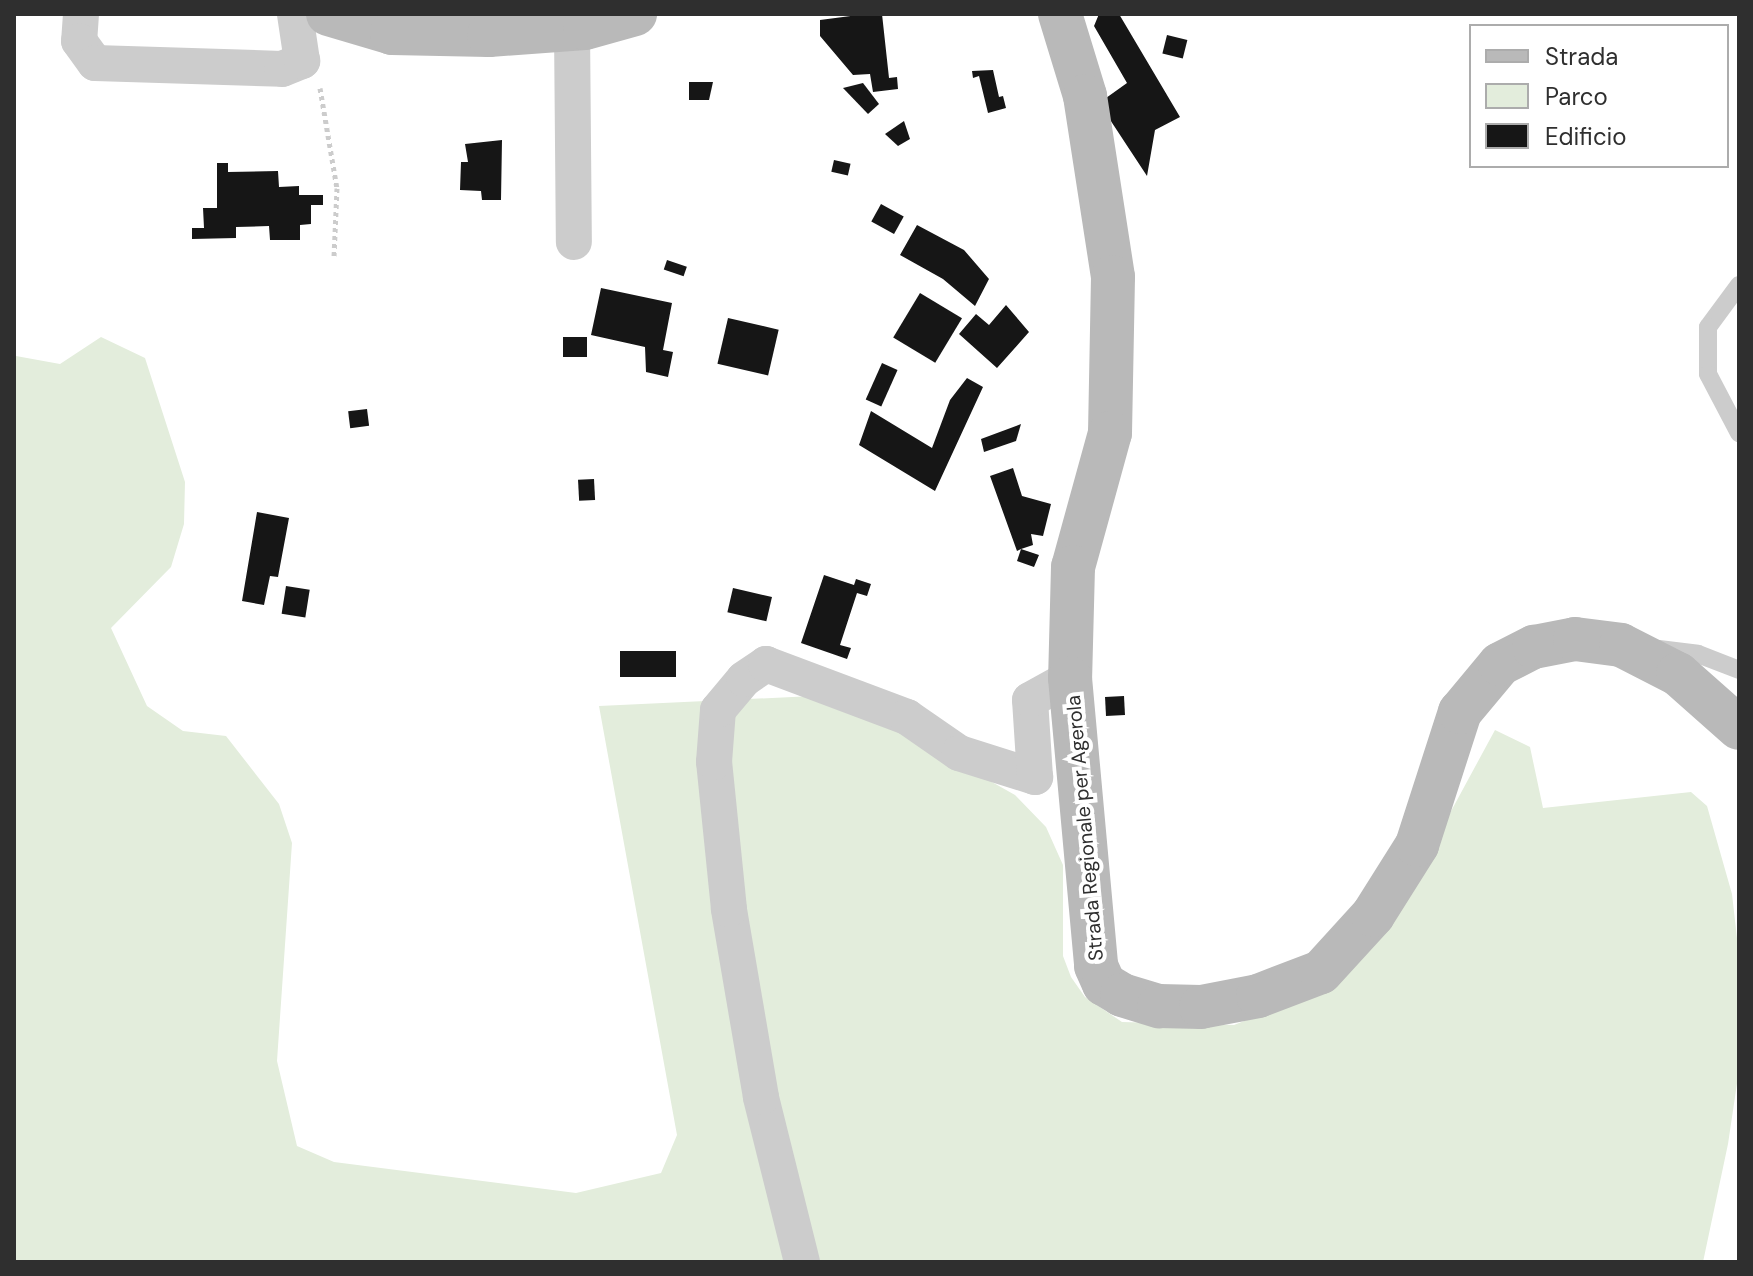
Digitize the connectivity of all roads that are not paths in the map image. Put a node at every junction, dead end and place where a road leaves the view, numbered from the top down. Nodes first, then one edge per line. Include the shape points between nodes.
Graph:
1 (81, 14) edge
2 (295, 14) edge
3 (328, 14) edge
4 (635, 14) edge
5 (1060, 14) edge
6 (572, 29) junction
7 (574, 242) dead end
8 (1739, 285) edge
9 (1739, 433) edge
10 (1621, 645) junction
11 (1739, 670) edge
12 (1070, 678) junction
13 (1739, 728) edge
14 (802, 1262) edge

1 - 2 street via 79,41 95,63 282,69 302,61
3 - 6 main road via 392,33 489,35
4 - 6 main road
5 - 12 main road, Strada Regionale per Agerola via 1085,96 1113,277 1110,433 1073,567
6 - 7 street
8 - 9 lane via 1708,327 1708,374
10 - 11 lane via 1698,654
10 - 12 main road, Strada Regionale per Agerola via 1575,639 1534,647 1500,664 1460,712 1417,845 1373,915 1321,972 1258,996 1201,1007 1159,1006 1122,995 1104,984 1096,966
10 - 13 main road, Strada Regionale per Agerola via 1678,674
12 - 14 street via 1030,700 1035,777 959,753 907,717 766,664 744,679 718,710 714,762 729,909 761,1097

